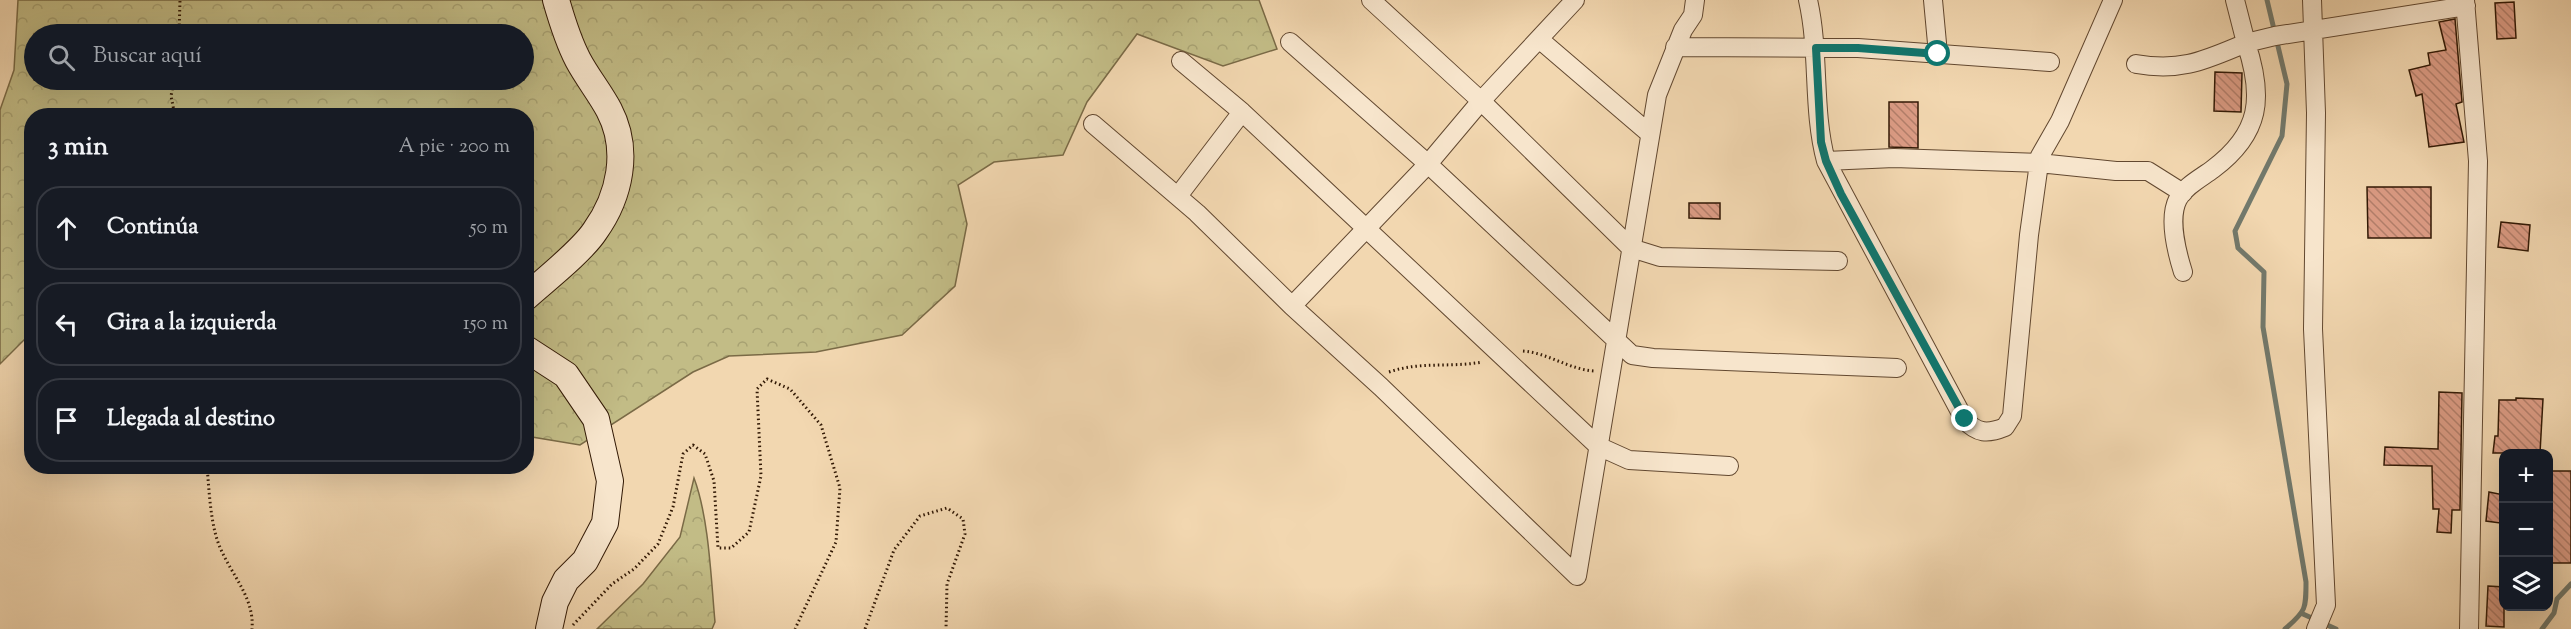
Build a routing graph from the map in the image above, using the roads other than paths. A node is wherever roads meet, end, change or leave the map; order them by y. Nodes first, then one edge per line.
1 (556, 0) edge
2 (1371, 0) edge
3 (1575, 0) edge
4 (1695, 0) edge
5 (1808, 0) edge
6 (1933, 0) edge
7 (2113, 0) edge
8 (2235, 0) edge
9 (2312, 0) edge
10 (2466, 3) edge
11 (2313, 30) junction
12 (1539, 39) junction
13 (1290, 42) dead end
14 (2246, 43) junction
15 (1676, 47) junction
16 (1816, 48) junction
17 (1938, 54) junction
18 (1181, 60) dead end
19 (2050, 62) dead end
20 (2136, 64) dead end
21 (1482, 100) junction
22 (1242, 112) junction
23 (1094, 124) dead end
24 (1650, 134) junction
25 (1826, 161) junction
26 (2039, 163) junction
27 (1428, 164) junction
28 (2183, 193) junction
29 (1178, 196) junction
30 (1368, 228) junction
31 (1631, 248) junction
32 (1838, 261) dead end
33 (2183, 272) dead end
34 (534, 289) edge
35 (1292, 306) junction
36 (1615, 342) junction
37 (534, 354) edge
38 (1897, 368) dead end
39 (1598, 446) junction
40 (1729, 466) dead end
41 (549, 629) edge
42 (2316, 629) edge
43 (2469, 629) edge

1 - 34 street
2 - 21 street
3 - 12 street
4 - 15 street
5 - 16 street
6 - 17 street
7 - 26 street
8 - 14 street
9 - 11 street
10 - 11 street
10 - 43 street
11 - 14 street
11 - 42 street
12 - 21 street
12 - 24 street
13 - 27 street
14 - 20 street
14 - 28 street
15 - 16 street
15 - 24 street
16 - 17 street
16 - 25 street
17 - 19 street
18 - 22 street
21 - 27 street
21 - 31 street
22 - 29 street
22 - 30 street
23 - 29 street
24 - 31 street
25 - 26 street
25 - 26 street
26 - 28 street
27 - 30 street
27 - 36 street
28 - 33 street
29 - 35 street
30 - 35 street
30 - 39 street
31 - 32 street
31 - 36 street
35 - 39 street
36 - 38 street
36 - 39 street
37 - 41 street
39 - 40 street

